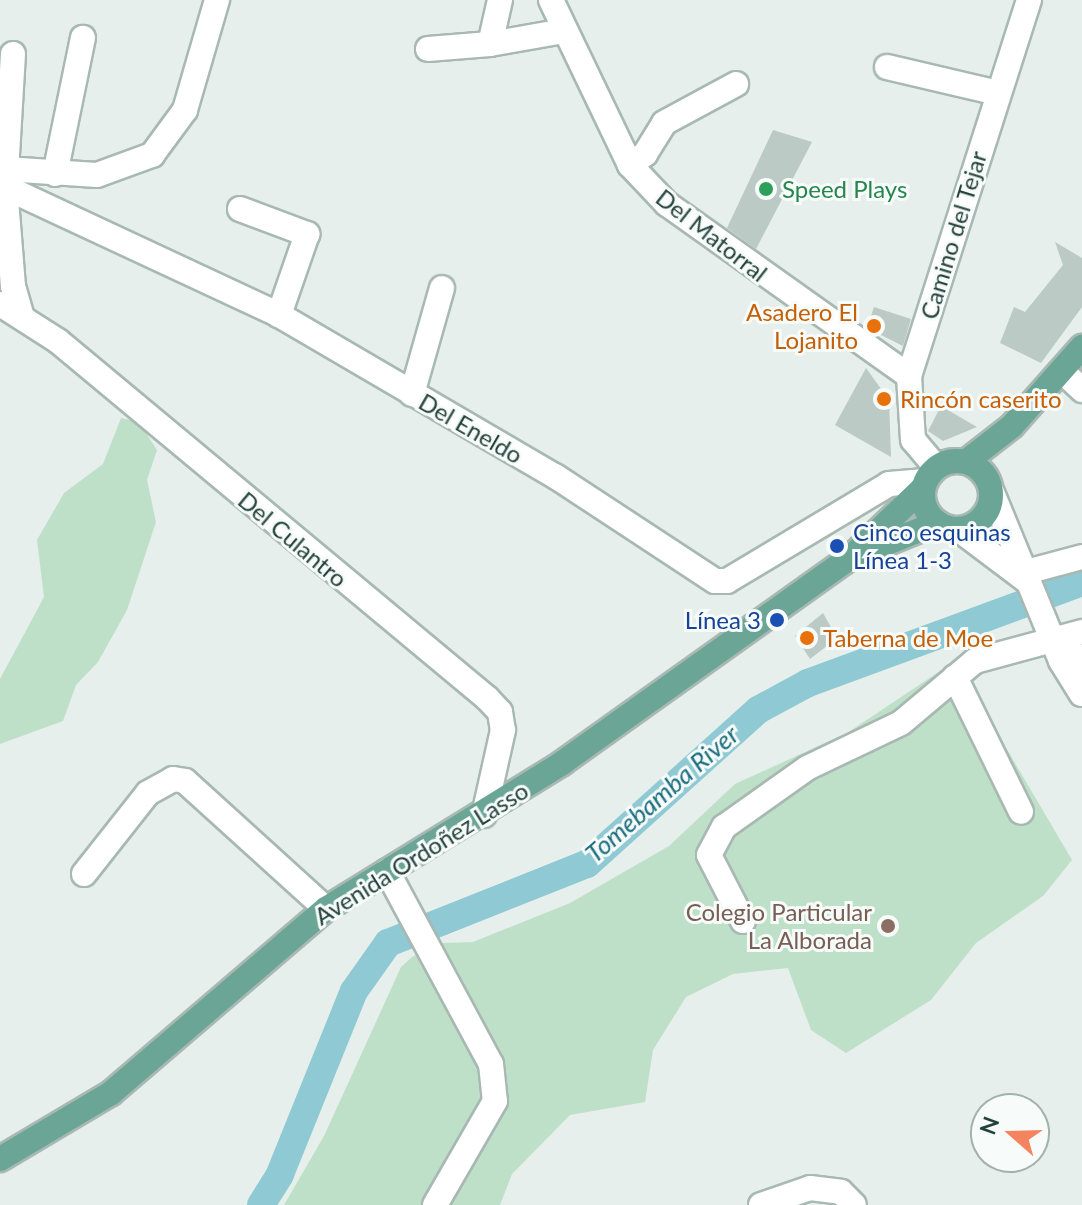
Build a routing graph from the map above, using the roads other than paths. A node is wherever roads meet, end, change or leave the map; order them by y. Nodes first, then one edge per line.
1 (217, 0) edge
2 (500, 0) edge
3 (551, 0) edge
4 (1029, 0) edge
5 (564, 31) junction
6 (83, 38) dead end
7 (490, 44) junction
8 (428, 49) dead end
9 (13, 54) dead end
10 (887, 67) dead end
11 (736, 84) dead end
12 (998, 93) junction
13 (630, 165) junction
14 (55, 174) junction
15 (5, 178) junction
16 (240, 209) dead end
17 (442, 288) dead end
18 (11, 309) edge
19 (279, 315) junction
20 (1082, 347) edge
21 (1064, 373) junction
22 (909, 376) junction
23 (1082, 390) edge
24 (412, 394) junction
25 (1012, 426) junction
26 (967, 461) junction
27 (928, 479) junction
28 (990, 486) junction
29 (948, 526) junction
30 (851, 557) junction
31 (1082, 557) edge
32 (1027, 579) junction
33 (1082, 632) edge
34 (1055, 637) junction
35 (1082, 661) edge
36 (955, 677) junction
37 (1082, 694) edge
38 (1021, 812) dead end
39 (484, 815) junction
40 (387, 871) junction
41 (84, 874) dead end
42 (326, 909) junction
43 (743, 921) dead end
44 (0, 1159) edge
45 (847, 1199) edge
46 (435, 1205) edge
47 (761, 1205) edge

1 - 14 street
2 - 7 street
3 - 5 street, Del Matorral
4 - 12 street, Camino del Tejar
5 - 7 street
5 - 13 street, Del Matorral
6 - 14 street
7 - 8 street
9 - 15 street
10 - 12 street
11 - 13 street
12 - 22 street, Camino del Tejar
13 - 22 street, Del Matorral
14 - 15 street
15 - 18 street
15 - 19 street, Del Eneldo
16 - 19 street
17 - 24 street
18 - 39 street, Del Culantro
19 - 24 street, Del Eneldo
20 - 21 main road
21 - 23 street
21 - 25 main road
22 - 27 street, Camino del Tejar
24 - 27 street, Del Eneldo
25 - 26 main road
25 - 28 main road
26 - 27 main road
26 - 28 main road
27 - 29 main road
27 - 30 main road, Avenida Ordoñez Lasso
28 - 29 main road
28 - 32 street
29 - 30 main road, Avenida Ordoñez Lasso
29 - 32 street
30 - 39 main road, Avenida Ordoñez Lasso
31 - 32 street
32 - 34 street
33 - 34 street
34 - 35 street
34 - 36 street
34 - 37 street
36 - 38 street
36 - 43 street
39 - 40 main road, Avenida Ordoñez Lasso
40 - 42 main road, Avenida Ordoñez Lasso
40 - 46 street
41 - 42 street
42 - 44 main road, Avenida Ordoñez Lasso
45 - 47 street

